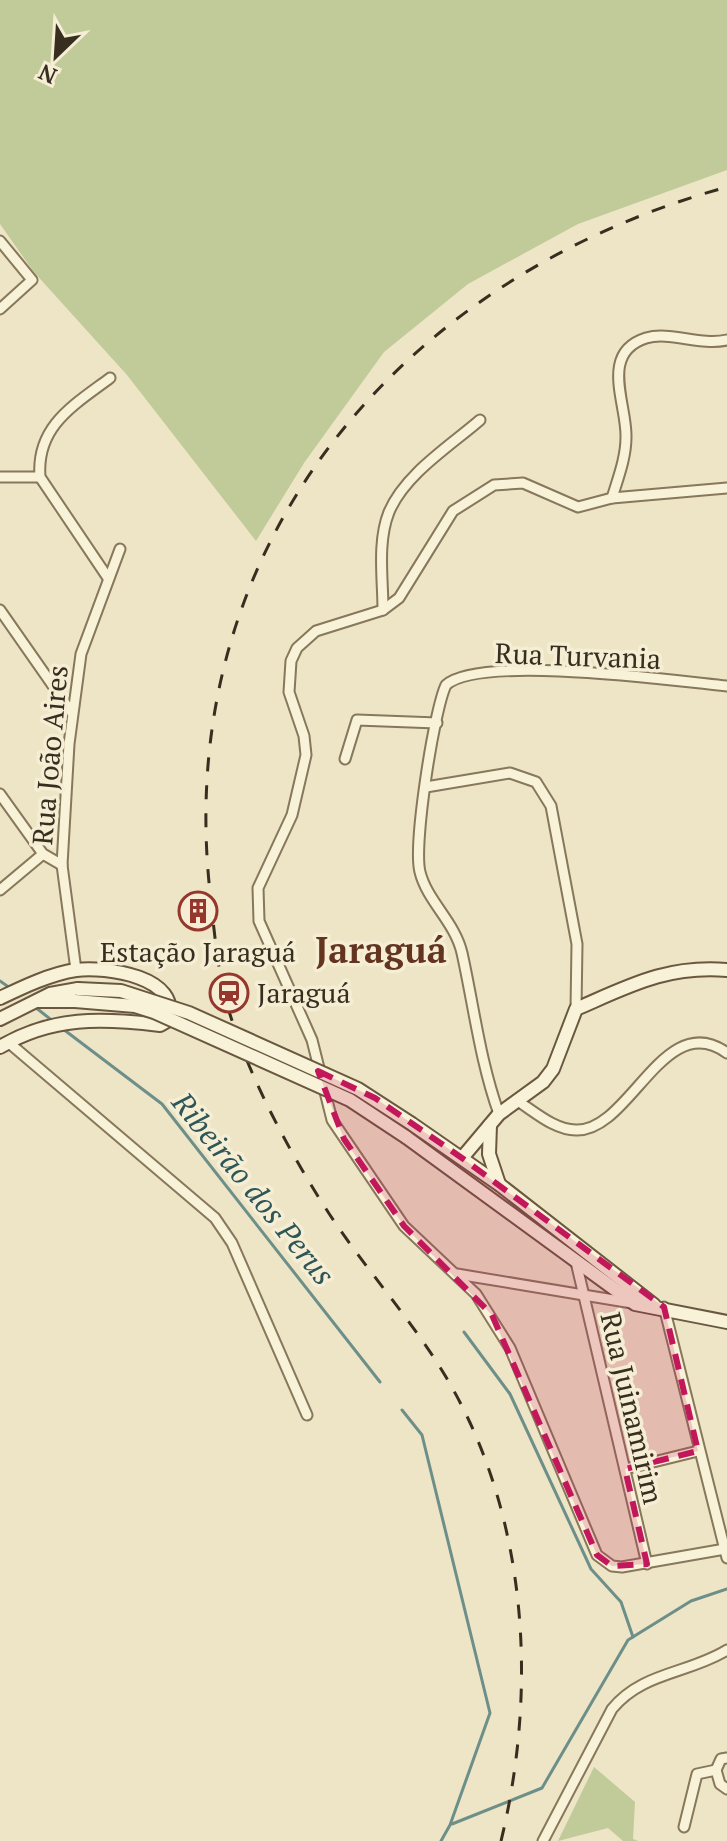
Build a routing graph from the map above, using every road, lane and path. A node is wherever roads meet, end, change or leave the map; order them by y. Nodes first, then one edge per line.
1 (0, 241) edge
2 (0, 309) edge
3 (727, 340) edge
4 (110, 378) dead end
5 (480, 420) dead end
6 (0, 477) edge
7 (40, 477) junction
8 (727, 488) edge
9 (612, 498) junction
10 (120, 549) dead end
11 (108, 578) junction
12 (0, 610) edge
13 (383, 610) junction
14 (727, 686) edge
15 (72, 713) junction
16 (437, 723) junction
17 (345, 759) dead end
18 (426, 787) junction
19 (0, 794) edge
20 (43, 854) junction
21 (62, 865) junction
22 (0, 890) edge
23 (76, 970) junction
24 (727, 970) edge
25 (0, 998) edge
26 (576, 1009) junction
27 (0, 1019) edge
28 (4, 1044) edge
29 (727, 1053) edge
30 (516, 1100) junction
31 (499, 1114) junction
32 (490, 1125) junction
33 (409, 1131) junction
34 (462, 1158) junction
35 (500, 1185) junction
36 (576, 1262) junction
37 (455, 1274) junction
38 (583, 1295) junction
39 (635, 1304) junction
40 (659, 1306) junction
41 (727, 1322) edge
42 (307, 1415) dead end
43 (698, 1451) junction
44 (625, 1469) junction
45 (726, 1554) edge
46 (647, 1564) junction
47 (727, 1650) edge
48 (727, 1758) edge
49 (716, 1770) junction
50 (727, 1789) edge
51 (684, 1827) dead end
52 (543, 1841) edge

1 - 2 street
3 - 9 street
4 - 7 street
5 - 13 street
6 - 7 street
7 - 11 street
8 - 9 street
9 - 13 street
10 - 11 street, Rua João Aires
11 - 15 street, Rua João Aires
12 - 15 street
13 - 37 street
14 - 16 street, Rua Turvania
15 - 21 street, Rua João Aires
16 - 17 street
16 - 18 street, Rua Turvania
18 - 26 street
18 - 31 street, Rua Turvania
19 - 20 street
20 - 21 street
20 - 22 street
21 - 23 street, Rua João Aires
23 - 25 main road
23 - 28 main road
24 - 26 main road
26 - 30 main road
27 - 33 main road, bridge
28 - 42 street
29 - 30 street
30 - 31 main road
31 - 32 main road
32 - 34 main road
32 - 35 main road
33 - 34 main road
33 - 36 main road
34 - 35 main road
35 - 40 main road
36 - 38 street, Rua Juinamirim
36 - 39 main road
37 - 38 street
37 - 46 street
38 - 39 street
38 - 44 street, Rua Juinamirim
39 - 40 main road
40 - 41 main road
40 - 43 street
43 - 44 street
43 - 45 street
44 - 46 street, Rua Juinamirim
45 - 46 street
47 - 52 street
48 - 49 street
49 - 50 street
49 - 51 street

